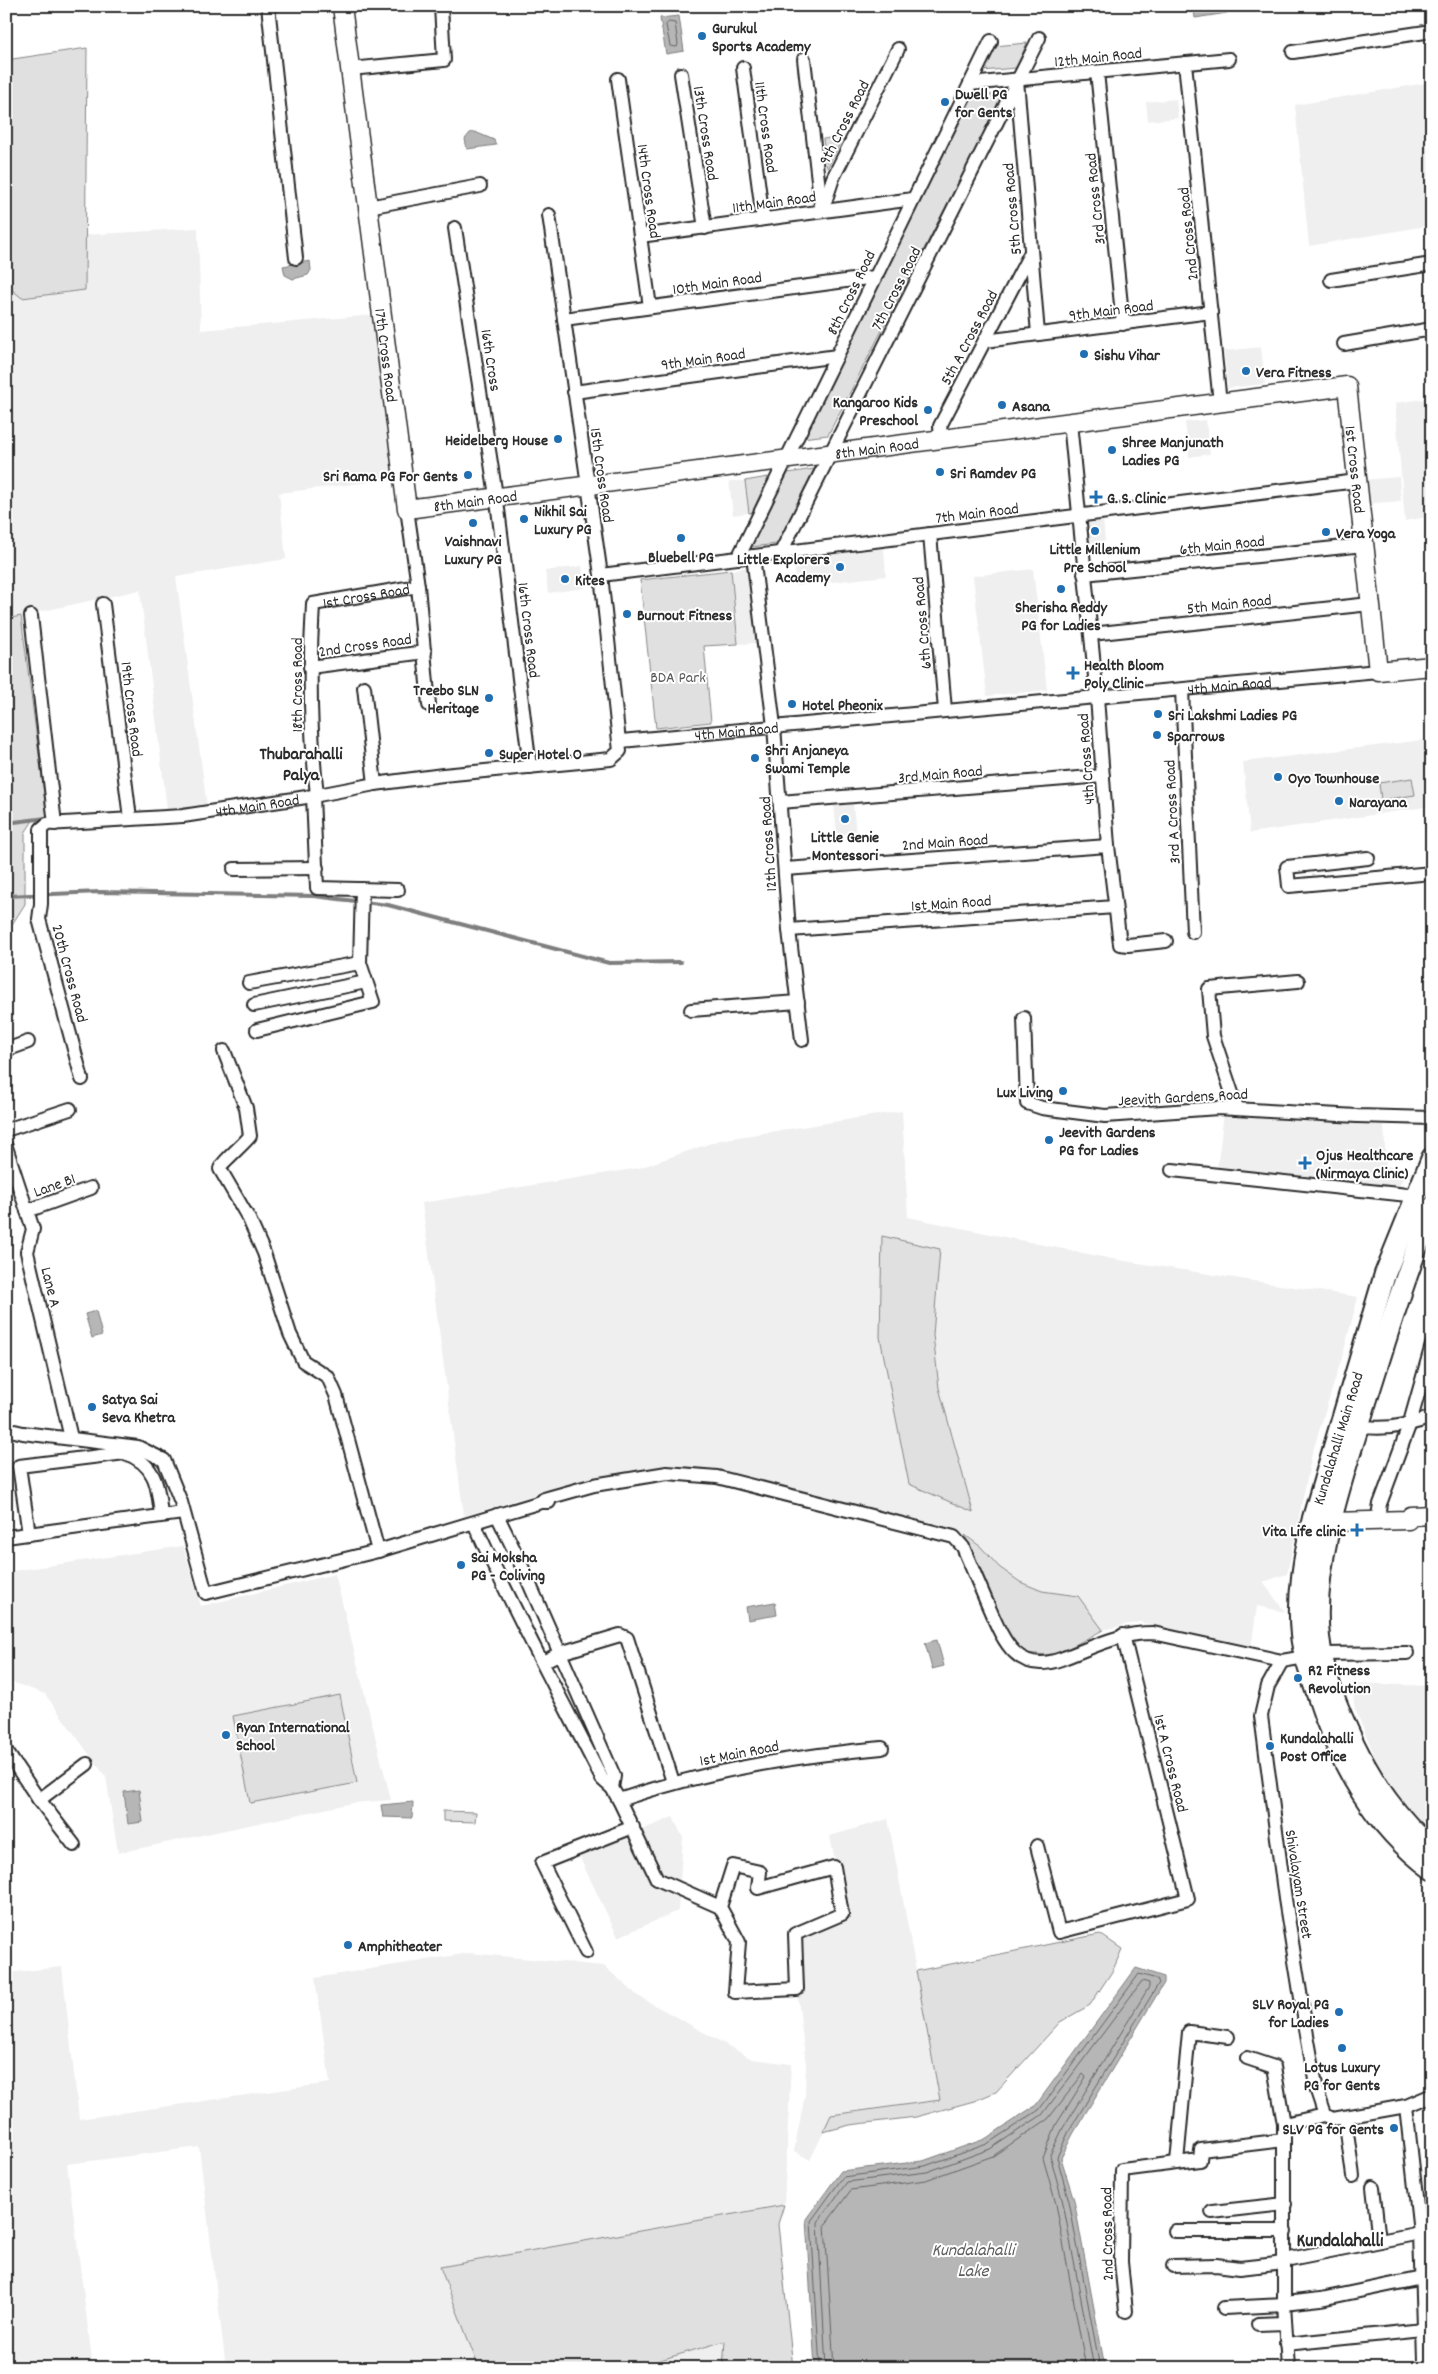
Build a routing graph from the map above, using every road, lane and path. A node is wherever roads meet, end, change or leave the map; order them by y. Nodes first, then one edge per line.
1 (268, 6) edge
2 (342, 6) edge
3 (440, 6) edge
4 (1432, 31) edge
5 (1038, 38) dead end
6 (991, 41) dead end
7 (898, 49) dead end
8 (1293, 52) dead end
9 (804, 59) dead end
10 (1229, 59) dead end
11 (1185, 63) junction
12 (743, 68) dead end
13 (350, 69) junction
14 (1098, 72) junction
15 (681, 74) dead end
16 (618, 79) dead end
17 (1017, 80) junction
18 (970, 84) junction
19 (480, 186) dead end
20 (913, 200) junction
21 (368, 207) junction
22 (822, 211) junction
23 (549, 215) dead end
24 (763, 219) junction
25 (455, 228) dead end
26 (705, 228) junction
27 (640, 236) junction
28 (1031, 252) junction
29 (296, 258) dead end
30 (1432, 264) edge
31 (875, 277) junction
32 (1331, 280) dead end
33 (650, 308) junction
34 (1211, 312) junction
35 (564, 319) junction
36 (1124, 324) junction
37 (1432, 329) edge
38 (1038, 334) junction
39 (985, 341) junction
40 (1344, 344) dead end
41 (837, 356) junction
42 (1347, 386) joint
43 (574, 392) junction
44 (1220, 402) junction
45 (1070, 422) junction
46 (941, 439) junction
47 (830, 454) junction
48 (786, 459) junction
49 (1357, 481) junction
50 (588, 485) junction
51 (496, 497) junction
52 (408, 509) junction
53 (1079, 516) junction
54 (930, 534) junction
55 (1364, 546) junction
56 (781, 552) junction
57 (753, 556) junction
58 (738, 558) junction
59 (1084, 574) junction
60 (601, 575) junction
61 (418, 586) junction
62 (103, 604) dead end
63 (314, 604) joint
64 (1370, 604) junction
65 (31, 616) dead end
66 (1091, 634) junction
67 (425, 652) junction
68 (1432, 666) edge
69 (310, 667) junction
70 (1378, 671) junction
71 (364, 687) dead end
72 (1182, 690) junction
73 (1097, 696) junction
74 (429, 705) dead end
75 (945, 710) junction
76 (774, 726) junction
77 (621, 741) junction
78 (530, 767) junction
79 (1103, 776) junction
80 (375, 784) junction
81 (315, 796) junction
82 (780, 802) junction
83 (130, 818) junction
84 (55, 824) junction
85 (1108, 846) junction
86 (1368, 858) dead end
87 (234, 868) dead end
88 (317, 868) junction
89 (785, 869) junction
90 (1432, 874) edge
91 (398, 890) dead end
92 (361, 898) junction
93 (1115, 907) junction
94 (789, 930) junction
95 (1193, 932) dead end
96 (1166, 940) dead end
97 (360, 963) junction
98 (1298, 981) dead end
99 (366, 982) junction
100 (249, 983) dead end
101 (794, 1003) junction
102 (254, 1005) dead end
103 (691, 1010) dead end
104 (1024, 1018) dead end
105 (257, 1030) dead end
106 (802, 1040) dead end
107 (28, 1042) dead end
108 (6, 1050) edge
109 (224, 1051) dead end
110 (82, 1078) dead end
111 (1237, 1108) junction
112 (70, 1110) dead end
113 (1432, 1118) edge
114 (6, 1130) edge
115 (6, 1146) edge
116 (1432, 1158) edge
117 (1172, 1170) dead end
118 (91, 1188) dead end
119 (1416, 1196) junction
120 (1432, 1208) edge
121 (27, 1211) junction
122 (1432, 1345) edge
123 (1432, 1417) edge
124 (1358, 1426) junction
125 (1409, 1426) junction
126 (6, 1429) edge
127 (71, 1438) junction
128 (183, 1513) junction
129 (161, 1515) junction
130 (497, 1515) junction
131 (1432, 1515) edge
132 (1377, 1517) junction
133 (1332, 1518) junction
134 (474, 1523) junction
135 (29, 1534) junction
136 (6, 1537) edge
137 (378, 1551) junction
138 (1124, 1635) junction
139 (560, 1653) junction
140 (1407, 1653) dead end
141 (1314, 1656) junction
142 (1282, 1661) junction
143 (543, 1662) junction
144 (882, 1748) dead end
145 (6, 1751) edge
146 (87, 1764) dead end
147 (673, 1782) junction
148 (612, 1788) junction
149 (40, 1800) junction
150 (619, 1800) junction
151 (633, 1827) junction
152 (74, 1845) dead end
153 (1037, 1846) dead end
154 (1432, 1849) edge
155 (1432, 1869) edge
156 (720, 1907) junction
157 (586, 1952) dead end
158 (1228, 2036) dead end
159 (1247, 2058) dead end
160 (1432, 2095) edge
161 (1406, 2106) junction
162 (1325, 2115) junction
163 (1344, 2117) junction
164 (1284, 2124) junction
165 (1284, 2140) junction
166 (1177, 2162) junction
167 (1353, 2176) dead end
168 (1373, 2187) dead end
169 (1285, 2204) junction
170 (1212, 2212) dead end
171 (1175, 2231) dead end
172 (1285, 2231) junction
173 (1420, 2233) junction
174 (1378, 2242) junction
175 (1426, 2250) edge
176 (1285, 2262) junction
177 (1173, 2266) dead end
178 (1422, 2278) junction
179 (1284, 2304) junction
180 (1224, 2308) dead end
181 (1126, 2311) dead end
182 (1285, 2323) junction
183 (1258, 2324) dead end
184 (1423, 2330) junction
185 (1286, 2344) junction
186 (1424, 2359) dead end
187 (1288, 2368) edge

1 - 29 street
2 - 13 street, 17th Cross Road
3 - 13 street
4 - 8 street
5 - 17 street, 7th Cross Road
6 - 18 street, 8th Cross Road
7 - 22 street, 9th Cross Road
9 - 22 street
10 - 11 street, 12th Main Road
11 - 14 street, 12th Main Road
11 - 34 street, 2nd Cross Road
12 - 24 street, 11th Cross Road
13 - 21 street, 17th Cross Road
14 - 17 street, 12th Main Road
14 - 36 street, 3rd Cross Road
15 - 26 street, 13th Cross Road
16 - 27 street, 14th Cross Road
17 - 18 street, 12th Main Road
17 - 28 street, 5th Cross Road
17 - 47 street, 7th Cross Road
18 - 20 street, 8th Cross Road
19 - 21 street
20 - 22 street, 11th Main Road
20 - 31 street, 8th Cross Road
21 - 52 street, 17th Cross Road
22 - 24 street, 11th Main Road
23 - 35 street, 15th Cross Road
24 - 26 street, 11th Main Road
25 - 51 street, 16th Cross
26 - 27 street, 11th Main Road
27 - 33 street, 14th Cross Road
28 - 38 street, 5th Cross Road
28 - 39 street, 5th A Cross Road
30 - 32 street
31 - 33 street, 10th Main Road
31 - 41 street, 8th Cross Road
33 - 35 street, 10th Main Road
34 - 36 street, 9th Main Road
34 - 44 street, 2nd Cross Road
35 - 43 street, 15th Cross Road
36 - 38 street, 9th Main Road
37 - 40 street
38 - 39 street, 9th Main Road
39 - 46 street, 5th A Cross Road
41 - 43 street, 9th Main Road
41 - 48 street, 8th Cross Road
42 - 44 street, 8th Main Road
42 - 49 street, 1st Cross Road
43 - 50 street, 15th Cross Road
44 - 45 street, 8th Main Road
45 - 46 street, 8th Main Road
45 - 53 street, 4th Cross Road
46 - 47 street, 8th Main Road
47 - 48 street, 8th Main Road
47 - 56 street, 7th Cross Road
48 - 50 street, 8th Main Road
48 - 58 street, 8th Cross Road
49 - 53 street, 7th Main Road
49 - 55 street, 1st Cross Road
50 - 51 street, 8th Main Road
50 - 60 street, 15th Cross Road
51 - 52 street, 8th Main Road
51 - 78 street, 16th Cross Road
52 - 61 street, 17th Cross Road
53 - 54 street, 7th Main Road
53 - 59 street, 4th Cross Road
54 - 56 street, 7th Main Road
54 - 75 street, 6th Cross Road
55 - 59 street, 6th Main Road
55 - 64 street, 1st Cross Road
56 - 57 street, 7th Main Road
57 - 58 street, 7th Main Road
57 - 76 street, 12th Cross Road
58 - 60 street, 7th Main Road
59 - 66 street, 4th Cross Road
60 - 77 street, 15th Cross Road
61 - 63 street, 1st Cross Road
61 - 67 street, 17th Cross Road
62 - 83 street, 19th Cross Road
63 - 69 street, 18th Cross Road
64 - 66 street, 5th Main Road
64 - 70 street, 1st Cross Road
65 - 84 street
66 - 73 street, 4th Cross Road
67 - 69 street, 2nd Cross Road
67 - 74 street, 17th Cross Road
68 - 70 street, 4th Main Road
69 - 81 street, 18th Cross Road
70 - 72 street, 4th Main Road
71 - 80 street
72 - 73 street, 4th Main Road
72 - 95 street, 3rd A Cross Road
73 - 75 street, 4th Main Road
73 - 79 street, 4th Cross Road
75 - 76 street, 4th Main Road
76 - 77 street, 4th Main Road
76 - 82 street, 12th Cross Road
77 - 78 street, 4th Main Road
78 - 80 street, 4th Main Road
79 - 82 street, 3rd Main Road
79 - 85 street, 4th Cross Road
80 - 81 street, 4th Main Road
81 - 83 street, 4th Main Road
81 - 88 street, 18th Cross Road
82 - 89 street, 12th Cross Road
83 - 84 street, 4th Main Road
84 - 110 street, 20th Cross Road
85 - 89 street, 2nd Main Road
85 - 93 street, 4th Cross Road
86 - 90 street
87 - 88 street
88 - 92 street, 18th Cross Road
89 - 94 street, 12th Cross Road
91 - 92 street
92 - 97 street
93 - 94 street, 1st Main Road
93 - 96 street, 4th Cross Road
94 - 101 street, 12th Cross Road
97 - 99 street
97 - 100 street
98 - 111 street
99 - 102 street
99 - 105 street
101 - 103 street
101 - 106 street, 12th Cross Road
104 - 111 street, Jeevith Gardens Road
107 - 108 street
109 - 137 street
111 - 113 street, Jeevith Gardens Road
112 - 114 street
115 - 121 street, Lane A
116 - 119 main road, Kundalahalli Main Road
117 - 119 street
118 - 121 street, Lane B1
119 - 141 main road, Kundalahalli Main Road
120 - 124 main road, Kundalahalli Main Road
121 - 127 street, Lane A
122 - 125 street
123 - 125 street
124 - 125 street
124 - 133 main road, Kundalahalli Main Road
125 - 132 street
126 - 127 street
127 - 128 street
128 - 129 street
128 - 137 street
129 - 135 street
129 - 135 street
130 - 134 street
130 - 138 street
130 - 139 street
131 - 132 street
132 - 133 street
133 - 141 main road, Kundalahalli Main Road
134 - 137 street
134 - 143 street
135 - 136 street
138 - 142 street
138 - 153 street, 1st A Cross Road
139 - 143 street
139 - 147 street
139 - 148 street
140 - 141 street
141 - 142 street
141 - 154 main road, Kundalahalli Main Road
141 - 155 main road, Kundalahalli Main Road
142 - 162 street, Shivalayam Street
143 - 148 street
144 - 147 street, 1st Main Road
145 - 149 street
146 - 149 street
147 - 150 street, 1st Main Road
148 - 150 street
149 - 152 street
150 - 151 street
151 - 156 street
151 - 157 street
156 - 156 street
158 - 166 street
159 - 164 street
160 - 161 street
161 - 163 street
161 - 173 street
162 - 163 street
162 - 164 street
163 - 167 street
164 - 165 street
165 - 166 street, 2nd Cross Road
165 - 169 street
166 - 181 street, 2nd Cross Road
168 - 174 street
169 - 170 street
169 - 172 street
171 - 172 street
172 - 176 street
173 - 174 street
173 - 175 street
174 - 176 street
175 - 178 street
176 - 177 street
176 - 179 street
178 - 179 street
178 - 184 street
179 - 180 street
179 - 182 street
182 - 183 street
182 - 185 street
184 - 185 street
184 - 186 street
185 - 187 street

